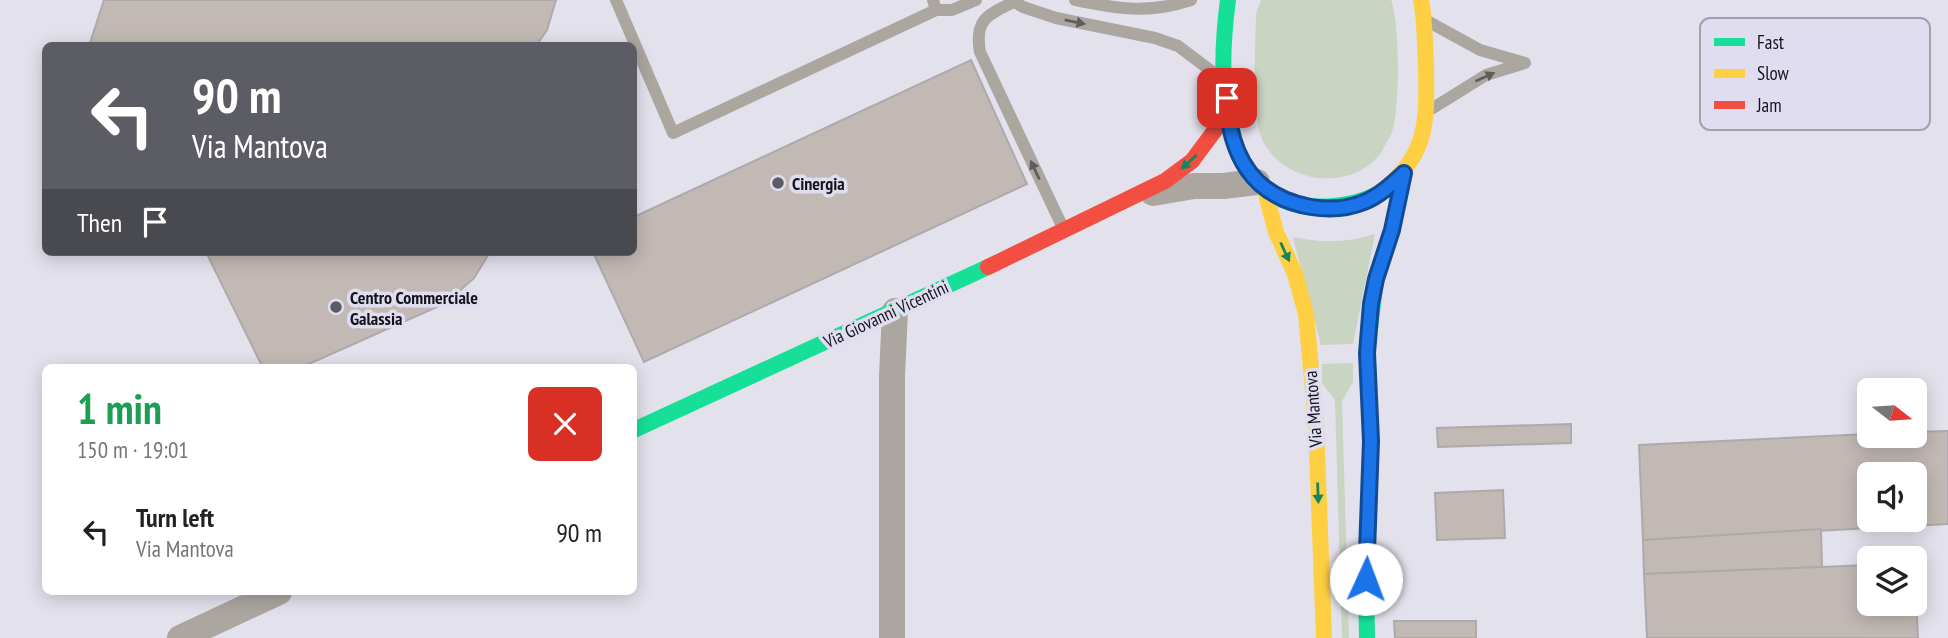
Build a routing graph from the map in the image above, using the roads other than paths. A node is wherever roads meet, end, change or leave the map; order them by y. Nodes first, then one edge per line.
1 (616, 0) edge
2 (976, 0) edge
3 (1075, 0) edge
4 (1191, 0) edge
5 (1228, 0) edge
6 (1422, 0) edge
7 (1013, 1) edge
8 (935, 5) edge
9 (1425, 20) junction
10 (634, 42) edge
11 (637, 49) edge
12 (1226, 82) junction
13 (1426, 111) junction
14 (1227, 114) junction
15 (1404, 173) junction
16 (1261, 185) junction
17 (1138, 197) junction
18 (1065, 231) junction
19 (895, 311) junction
20 (637, 429) edge
21 (273, 595) edge
22 (180, 638) edge
23 (892, 638) edge
24 (1324, 638) edge
25 (1367, 638) edge

1 - 10 lane
2 - 8 lane
3 - 4 lane
5 - 12 main road, Via Mantova
6 - 9 main road, Via Mantova
7 -> 12 lane
18 -> 7 lane
8 - 11 lane
9 - 13 main road, Via Mantova
13 -> 9 lane
12 - 14 main road, Via Mantova
13 - 15 main road, Via Mantova
14 - 16 main road, Via Mantova
14 -> 17 main road, Via Giovanni Vicentini
15 - 16 main road, Via Mantova
15 - 25 main road, Via Mantova
16 - 17 street, Via Giovanni Vicentini
16 -> 24 main road, Via Mantova
17 - 18 main road, Via Giovanni Vicentini
18 - 19 main road, Via Giovanni Vicentini
19 - 20 main road, Via Giovanni Vicentini
19 - 23 street
21 - 22 street

